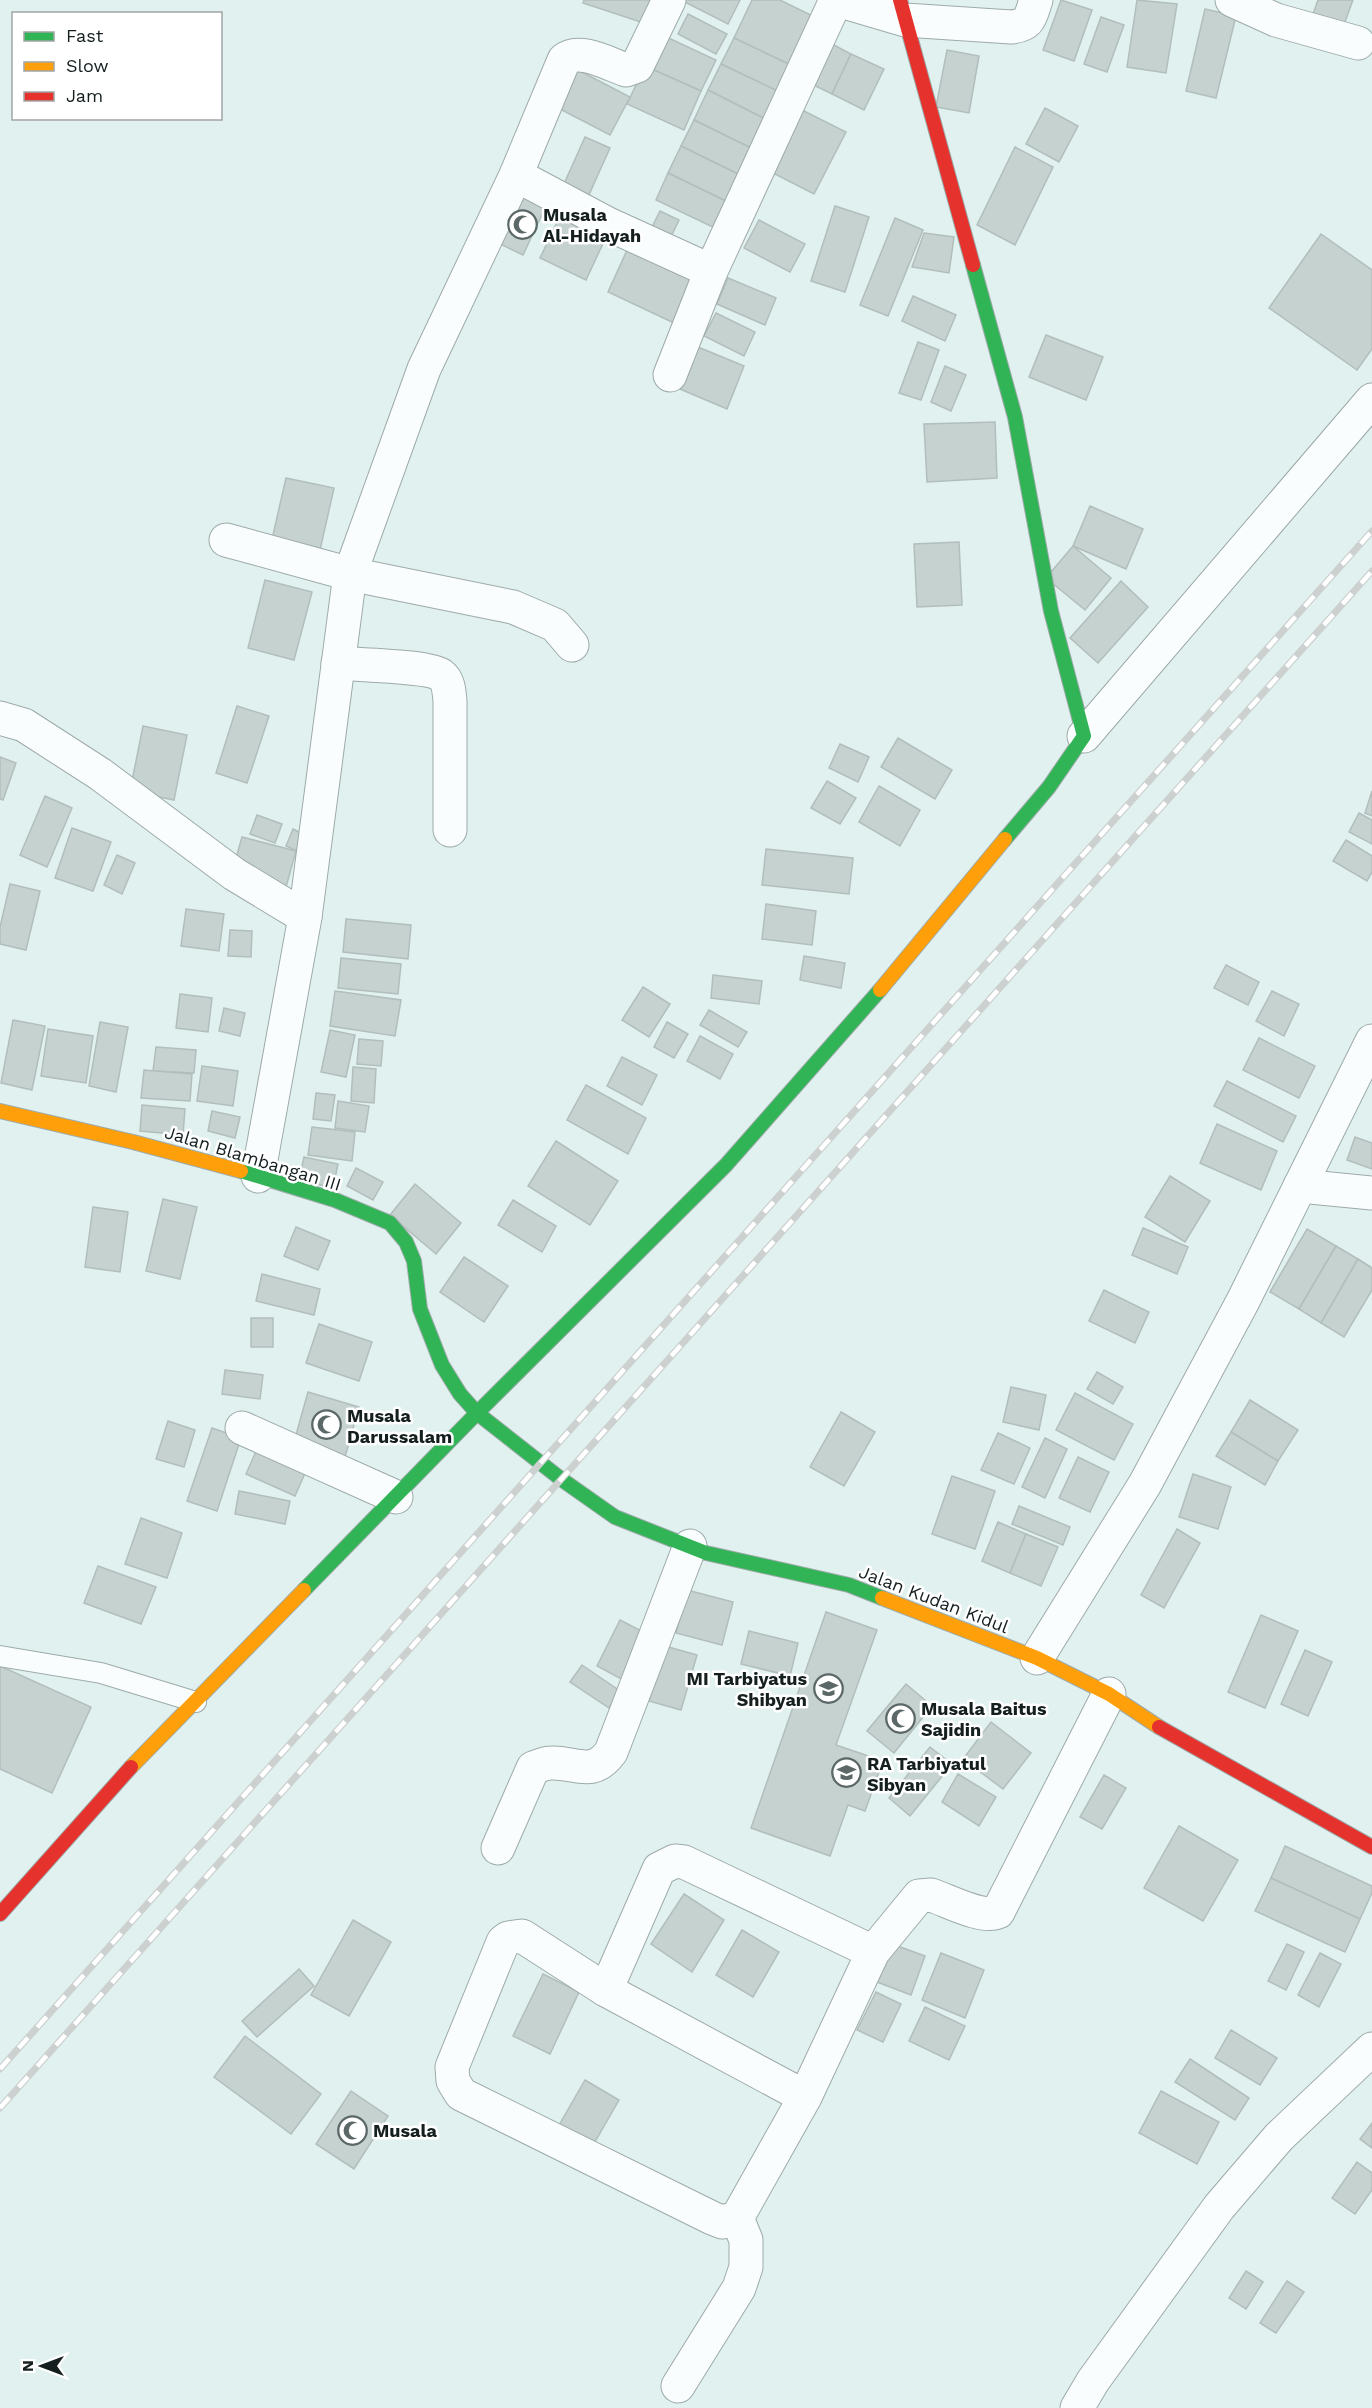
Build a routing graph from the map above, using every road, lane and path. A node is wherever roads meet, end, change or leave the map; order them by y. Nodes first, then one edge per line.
1 (669, 0) edge
2 (837, 0) edge
3 (1036, 0) edge
4 (1232, 0) edge
5 (902, 10) edge
6 (1358, 43) dead end
7 (516, 175) junction
8 (711, 271) junction
9 (670, 375) dead end
10 (1372, 399) edge
11 (226, 540) dead end
12 (350, 574) junction
13 (572, 645) dead end
14 (338, 663) junction
15 (0, 718) edge
16 (1084, 736) junction
17 (450, 830) dead end
18 (305, 916) junction
19 (1372, 1041) edge
20 (0, 1111) edge
21 (258, 1176) junction
22 (1300, 1186) junction
23 (1372, 1193) edge
24 (477, 1413) junction
25 (242, 1428) dead end
26 (396, 1497) junction
27 (690, 1546) junction
28 (0, 1656) edge
29 (1037, 1658) junction
30 (1109, 1694) junction
31 (196, 1702) junction
32 (1372, 1847) edge
33 (498, 1848) dead end
34 (0, 1914) edge
35 (873, 1952) junction
36 (606, 1990) junction
37 (1372, 2049) edge
38 (805, 2097) junction
39 (737, 2218) junction
40 (678, 2386) dead end
41 (1077, 2408) edge

1 - 7 street
2 - 5 street
2 - 8 street
3 - 5 street
4 - 6 street
5 - 16 street
7 - 8 street
7 - 12 street
8 - 9 street
10 - 16 street
11 - 12 street
12 - 13 street
12 - 14 street
14 - 17 street
14 - 18 street
15 - 18 street
16 - 24 street
18 - 21 street
19 - 22 street
20 - 21 street, Jalan Blambangan III
21 - 24 street, Jalan Blambangan III
22 - 23 street
22 - 29 street
24 - 26 street
24 - 27 street, Jalan Kudan Kidul
25 - 26 street
26 - 31 street
27 - 29 street, Jalan Kudan Kidul
27 - 33 street
28 - 31 lane
29 - 30 street, Jalan Kudan Kidul
30 - 32 street, Jalan Kudan Kidul
30 - 35 street
31 - 34 street
35 - 36 street
35 - 38 street
36 - 38 street
36 - 39 street
37 - 41 street
38 - 39 street
39 - 40 street

